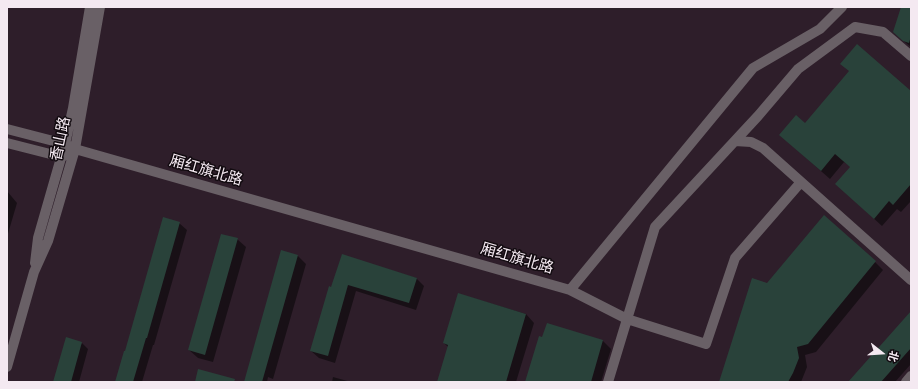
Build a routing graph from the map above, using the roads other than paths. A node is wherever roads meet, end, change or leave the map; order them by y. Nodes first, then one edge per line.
1 (90, 7) edge
2 (100, 7) edge
3 (842, 7) edge
4 (911, 56) edge
5 (7, 129) edge
6 (735, 141) junction
7 (7, 143) edge
8 (65, 144) junction
9 (75, 149) junction
10 (62, 156) junction
11 (801, 182) junction
12 (34, 272) junction
13 (911, 280) edge
14 (570, 290) junction
15 (627, 319) junction
16 (9, 350) edge
17 (7, 367) edge
18 (911, 376) edge
19 (608, 382) edge
20 (906, 382) edge

1 - 8 street, 香山路
2 - 9 street, 香山路
3 - 14 street, 厢红旗北路
4 - 6 street
5 - 8 street, 厢红旗北路
6 - 11 street
6 - 15 street
7 - 10 street
8 - 9 street, 厢红旗北路
8 - 10 street, 香山路
9 - 10 street
9 - 12 street, 香山路
9 - 14 street, 厢红旗北路
10 - 12 street, 香山路
11 - 13 street
11 - 15 street
12 - 16 street, 香山路
14 - 15 street
15 - 19 street
16 - 17 street, 香山路
18 - 20 street

